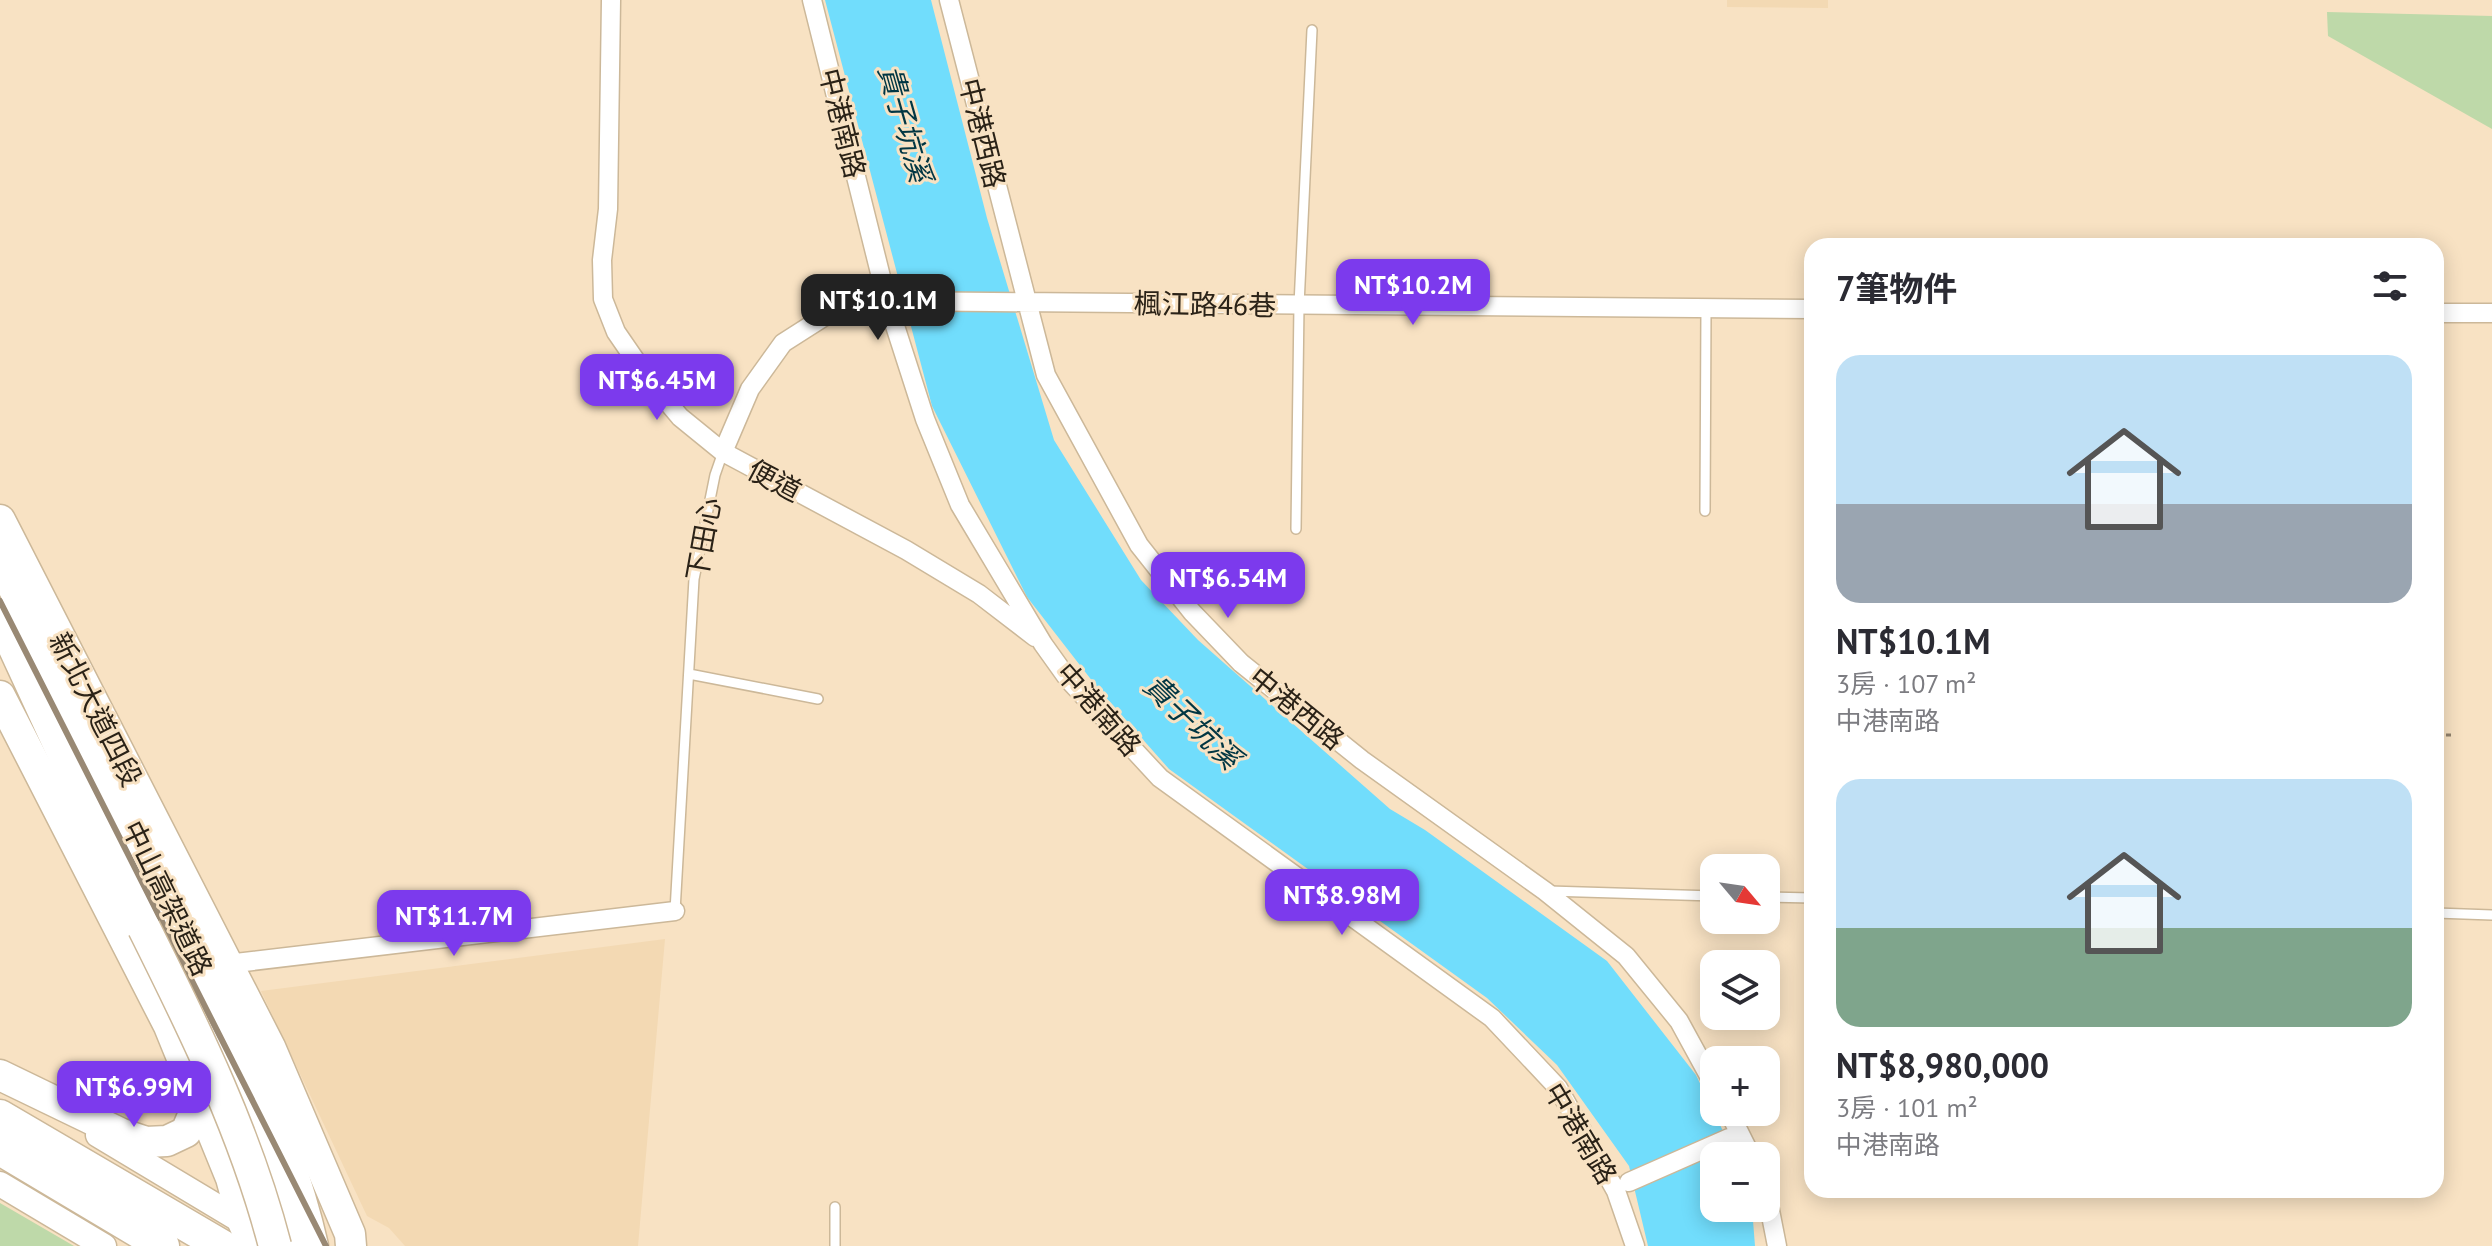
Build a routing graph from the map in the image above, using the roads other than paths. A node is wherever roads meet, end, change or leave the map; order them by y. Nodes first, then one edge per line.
1 (611, 0) edge
2 (812, 0) edge
3 (949, 0) edge
4 (1312, 30) dead end
5 (893, 301) junction
6 (1022, 302) junction
7 (1299, 305) junction
8 (1706, 308) junction
9 (1804, 309) edge
10 (2444, 313) edge
11 (2492, 313) edge
12 (723, 452) junction
13 (1705, 511) dead end
14 (0, 520) edge
15 (1296, 529) dead end
16 (0, 559) edge
17 (0, 600) edge
18 (0, 614) edge
19 (1043, 644) junction
20 (0, 666) edge
21 (689, 674) junction
22 (0, 696) edge
23 (818, 699) dead end
24 (1545, 891) junction
25 (1700, 896) edge
26 (1780, 897) edge
27 (1804, 898) edge
28 (171, 906) junction
29 (675, 911) joint
30 (2444, 913) edge
31 (2492, 915) edge
32 (144, 928) junction
33 (227, 964) junction
34 (1700, 1059) edge
35 (0, 1076) edge
36 (196, 1092) junction
37 (0, 1116) edge
38 (1732, 1126) edge
39 (1735, 1136) junction
40 (1740, 1142) edge
41 (0, 1149) edge
42 (0, 1184) edge
43 (1623, 1186) junction
44 (835, 1207) dead end
45 (1772, 1222) edge
46 (240, 1238) edge
47 (292, 1245) edge
48 (104, 1246) edge
49 (163, 1246) edge
50 (351, 1246) edge
51 (835, 1246) edge
52 (1635, 1246) edge
53 (1777, 1246) edge

1 - 12 street, 便道
2 - 5 street, 中港南路
3 - 6 street, 中港西路
4 - 7 lane
5 - 6 street, 楓江路46巷
5 - 12 street, 下田心
5 - 19 street, 中港南路
6 - 7 street, 楓江路46巷
6 - 24 street, 中港西路
7 - 8 street, 楓江路46巷
7 - 15 lane
8 - 9 street, 楓江路46巷
8 - 13 lane
10 - 11 street
12 - 19 street, 便道
12 - 21 lane, 下田心
14 - 33 main road, 新北大道四段
16 - 28 highway, 中山高架道路
17 - 28 highway
18 - 32 highway
18 - 47 main road, 新北大道四段
19 - 43 street, 中港南路
20 - 32 highway, 中山高架道路
21 - 23 lane
21 - 29 lane, 下田心
22 - 36 main road
24 - 25 lane
24 - 34 street, 中港西路
26 - 27 lane
28 - 47 highway, 中山高架道路
29 - 33 street
30 - 31 lane
32 - 47 highway, 中山高架道路, bridge
33 - 50 main road, 新北大道四段
35 - 36 main road
35 - 46 street
36 - 46 main road
37 - 46 highway
38 - 39 street
39 - 40 street
39 - 43 street
41 - 49 highway
42 - 48 street
43 - 52 street, 中港南路
44 - 51 lane
45 - 53 street

